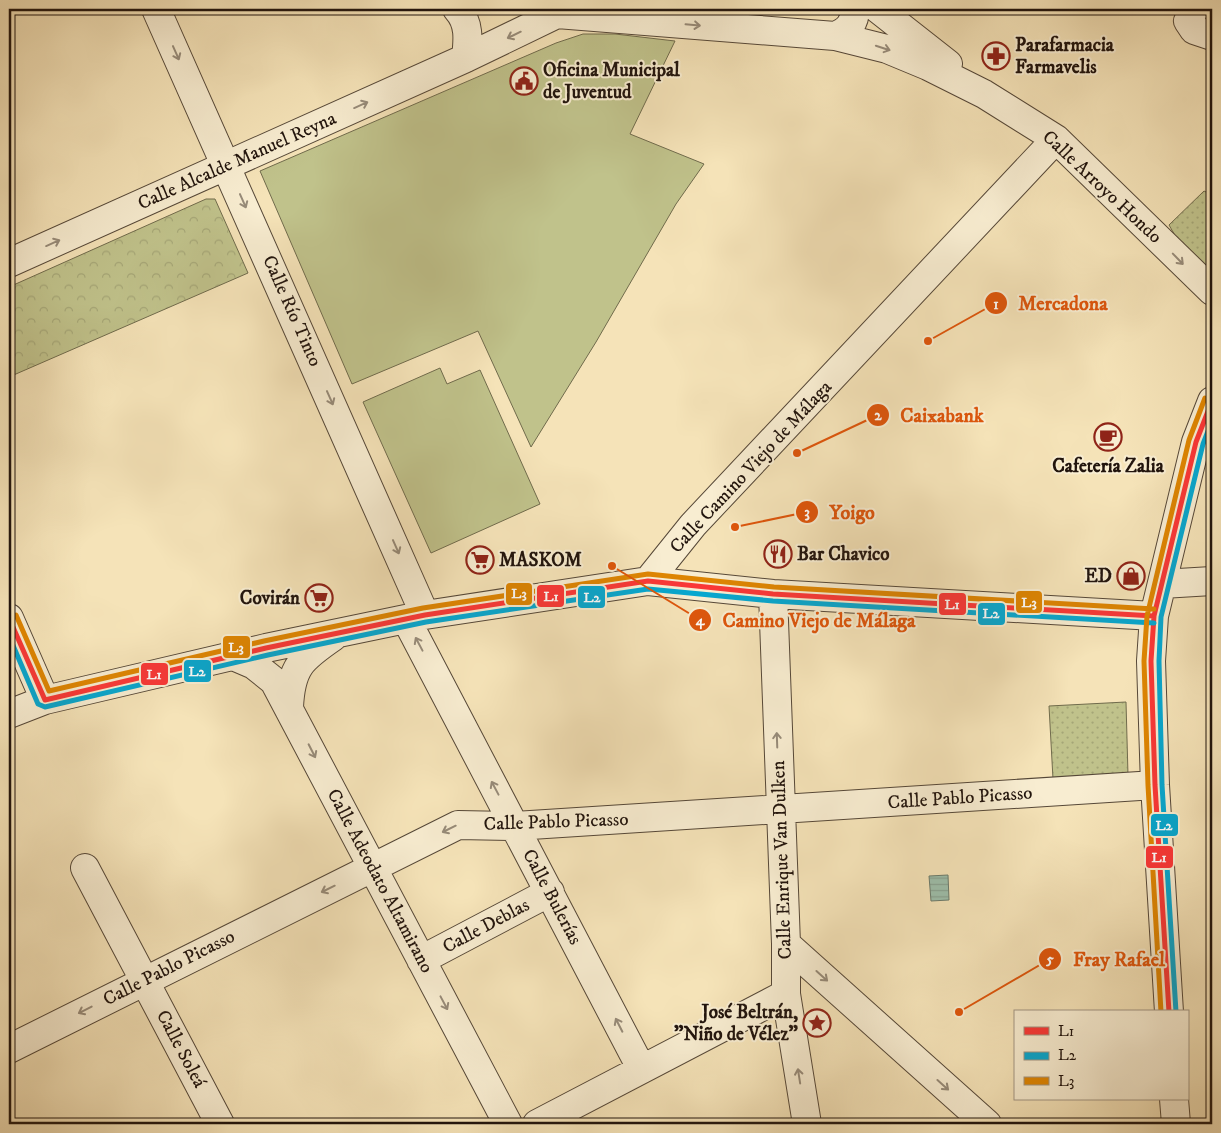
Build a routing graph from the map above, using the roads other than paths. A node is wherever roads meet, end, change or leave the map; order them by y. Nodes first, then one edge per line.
1 (156, 9) edge
2 (457, 9) edge
3 (555, 11) edge
4 (885, 11) edge
5 (1191, 14) edge
6 (845, 26) edge
7 (1212, 36) edge
8 (466, 58) junction
9 (984, 94) junction
10 (1056, 139) junction
11 (227, 165) junction
12 (9, 263) edge
13 (1212, 291) edge
14 (1212, 401) edge
15 (648, 581) junction
16 (1212, 581) edge
17 (1162, 584) junction
18 (773, 594) junction
19 (1154, 616) junction
20 (416, 617) junction
21 (9, 618) edge
22 (341, 632) junction
23 (233, 656) junction
24 (45, 700) junction
25 (289, 707) junction
26 (9, 714) edge
27 (1155, 785) junction
28 (780, 810) junction
29 (515, 826) junction
30 (372, 867) junction
31 (85, 868) dead end
32 (550, 892) junction
33 (786, 944) junction
34 (421, 960) junction
35 (144, 980) junction
36 (786, 994) junction
37 (1169, 1010) edge
38 (9, 1049) edge
39 (641, 1068) junction
40 (1174, 1100) edge
41 (220, 1124) edge
42 (508, 1124) edge
43 (536, 1124) edge
44 (807, 1124) edge
45 (987, 1124) edge
46 (1176, 1124) edge

1 -> 11 street, Calle Río Tinto
2 - 8 street
3 -> 6 street, Calle Arroyo Hondo
3 -> 8 street, Calle Arroyo Hondo
4 - 6 street
4 - 9 street, Calle Arroyo Hondo
5 - 7 street
6 -> 9 street, Calle Arroyo Hondo
11 -> 8 street, Calle Alcalde Manuel Reyna
9 - 10 street, Calle Arroyo Hondo
10 -> 13 street, Calle Arroyo Hondo
10 - 15 street, Calle Camino Viejo de Málaga
12 -> 11 street, Calle Alcalde Manuel Reyna
11 -> 20 street, Calle Río Tinto
14 - 17 street
15 - 18 street
15 - 20 street
16 - 17 street
17 - 19 street
18 - 19 street
28 -> 18 street, Calle Enrique Van Dulken
19 - 27 street
20 - 22 street
29 -> 20 street, Calle Bulerías
21 - 24 street
22 - 23 street
22 - 25 street
23 - 24 street
23 - 25 street, Calle Adeodato Altamirano
24 - 26 street
25 -> 30 street, Calle Adeodato Altamirano
27 - 28 street, Calle Pablo Picasso
27 - 37 street
28 - 29 street, Calle Pablo Picasso
28 - 33 street, Calle Enrique Van Dulken
29 -> 30 street, Calle Pablo Picasso
29 - 32 street, Calle Bulerías
30 - 34 street, Calle Adeodato Altamirano
30 -> 35 street, Calle Pablo Picasso
31 - 35 street, Calle Soleá
32 - 34 street, Calle Deblas
39 -> 32 street, Calle Bulerías
33 - 36 street, Calle Enrique Van Dulken
33 -> 45 street
34 -> 42 street, Calle Adeodato Altamirano
35 -> 38 street, Calle Pablo Picasso
35 - 41 street, Calle Soleá
36 - 39 street
44 -> 36 street, Calle Enrique Van Dulken
39 - 43 street
40 - 46 street

